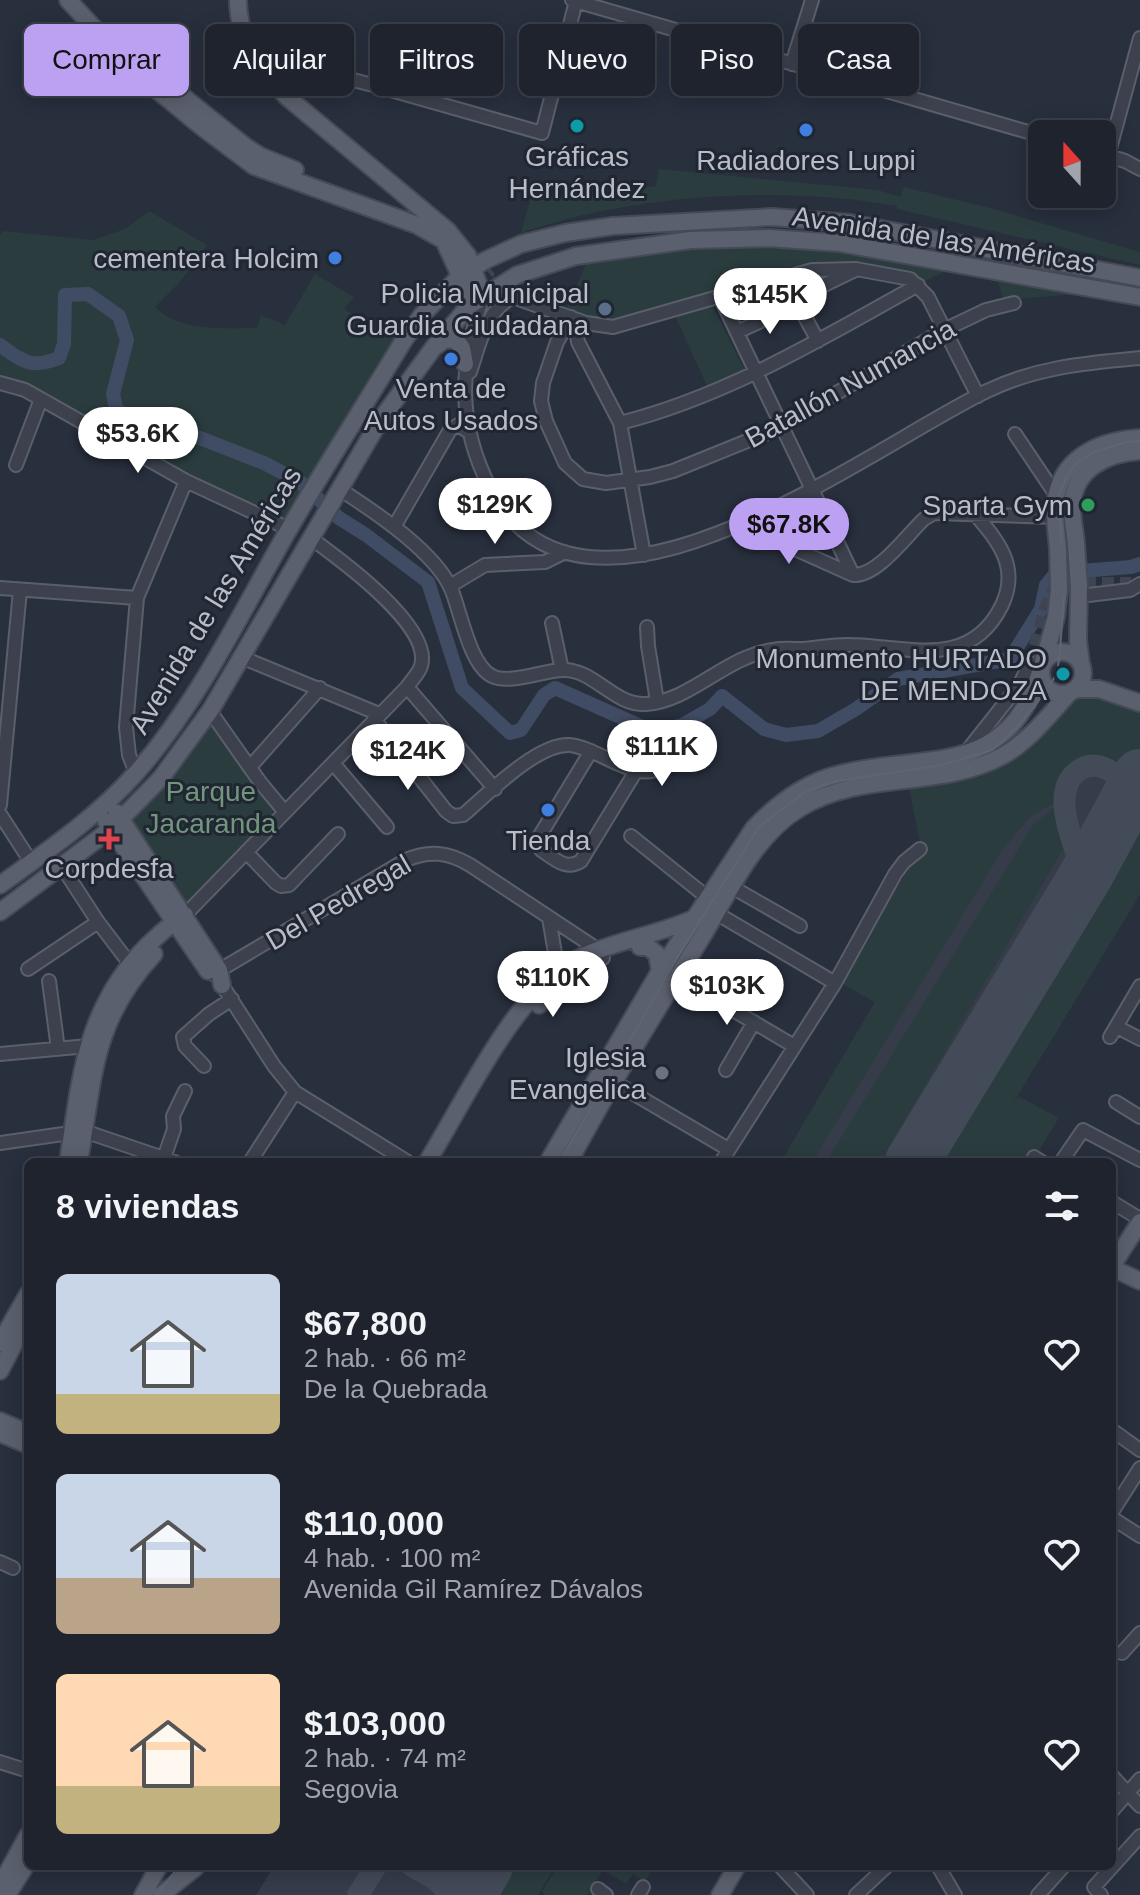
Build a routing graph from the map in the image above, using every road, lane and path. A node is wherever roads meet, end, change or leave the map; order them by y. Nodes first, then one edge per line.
1 (68, 0) edge
2 (83, 0) edge
3 (238, 0) edge
4 (812, 0) edge
5 (574, 1) edge
6 (241, 24) edge
7 (1140, 38) edge
8 (792, 64) junction
9 (354, 80) edge
10 (286, 96) edge
11 (1115, 120) edge
12 (1028, 132) edge
13 (1116, 159) edge
14 (1140, 169) edge
15 (433, 219) junction
16 (695, 222) junction
17 (691, 240) junction
18 (452, 246) junction
19 (516, 246) junction
20 (856, 269) junction
21 (486, 271) junction
22 (459, 277) junction
23 (1140, 278) edge
24 (918, 285) junction
25 (483, 296) junction
26 (720, 297) junction
27 (1140, 297) edge
28 (795, 299) junction
29 (453, 303) junction
30 (1014, 303) dead end
31 (573, 318) junction
32 (472, 330) junction
33 (944, 330) junction
34 (737, 332) junction
35 (818, 341) junction
36 (434, 347) junction
37 (1140, 358) edge
38 (465, 364) junction
39 (757, 373) junction
40 (0, 383) edge
41 (464, 390) junction
42 (978, 396) junction
43 (41, 399) junction
44 (620, 423) junction
45 (782, 426) junction
46 (469, 432) junction
47 (1015, 434) dead end
48 (1140, 438) edge
49 (1140, 451) edge
50 (16, 465) dead end
51 (631, 480) junction
52 (186, 481) junction
53 (340, 491) junction
54 (813, 491) junction
55 (1056, 495) junction
56 (975, 514) junction
57 (1002, 515) junction
58 (1056, 517) junction
59 (739, 524) junction
60 (394, 527) junction
61 (289, 529) junction
62 (992, 534) junction
63 (312, 539) junction
64 (565, 552) junction
65 (644, 555) junction
66 (853, 575) junction
67 (1137, 584) edge
68 (450, 586) junction
69 (0, 588) edge
70 (20, 590) junction
71 (1079, 592) junction
72 (137, 598) junction
73 (552, 623) dead end
74 (647, 627) dead end
75 (241, 657) junction
76 (1038, 665) junction
77 (1082, 666) junction
78 (562, 670) junction
79 (407, 687) junction
80 (320, 688) junction
81 (1073, 691) junction
82 (1109, 691) junction
83 (657, 701) junction
84 (1140, 703) edge
85 (210, 711) junction
86 (376, 716) junction
87 (591, 751) junction
88 (670, 759) dead end
89 (333, 763) junction
90 (250, 767) junction
91 (636, 771) junction
92 (136, 773) junction
93 (495, 789) junction
94 (0, 805) edge
95 (103, 806) junction
96 (284, 811) junction
97 (0, 814) edge
98 (116, 824) junction
99 (387, 827) dead end
100 (338, 834) dead end
101 (631, 836) dead end
102 (920, 849) dead end
103 (246, 852) junction
104 (31, 862) junction
105 (61, 865) junction
106 (0, 885) edge
107 (732, 887) junction
108 (0, 912) edge
109 (707, 914) junction
110 (549, 918) junction
111 (179, 921) junction
112 (98, 922) junction
113 (800, 926) dead end
114 (686, 933) junction
115 (640, 947) junction
116 (600, 954) junction
117 (130, 964) junction
118 (28, 969) dead end
119 (660, 971) junction
120 (217, 977) junction
121 (677, 977) junction
122 (549, 978) junction
123 (49, 981) dead end
124 (835, 983) junction
125 (1140, 986) edge
126 (232, 999) junction
127 (754, 1022) junction
128 (1140, 1039) edge
129 (88, 1046) junction
130 (794, 1046) junction
131 (58, 1049) junction
132 (0, 1054) edge
133 (204, 1066) dead end
134 (726, 1070) dead end
135 (614, 1082) junction
136 (185, 1091) dead end
137 (295, 1092) junction
138 (471, 1096) junction
139 (1116, 1102) dead end
140 (1140, 1117) edge
141 (78, 1132) junction
142 (0, 1143) edge
143 (728, 1149) junction
144 (69, 1158) edge
145 (79, 1158) edge
146 (162, 1158) edge
147 (169, 1158) edge
148 (254, 1158) edge
149 (402, 1158) edge
150 (430, 1158) edge
151 (442, 1158) edge
152 (550, 1158) edge
153 (571, 1158) edge
154 (723, 1158) edge
155 (1064, 1158) edge
156 (1140, 1160) edge
157 (1116, 1205) edge
158 (1140, 1220) edge
159 (1116, 1260) edge
160 (1116, 1269) edge
161 (1140, 1281) edge
162 (17, 1315) edge
163 (0, 1343) edge
164 (0, 1371) edge
165 (0, 1421) edge
166 (24, 1431) edge
167 (0, 1433) edge
168 (1116, 1433) edge
169 (24, 1443) edge
170 (1140, 1450) edge
171 (1140, 1468) edge
172 (1116, 1508) edge
173 (1116, 1518) edge
174 (1140, 1536) edge
175 (0, 1562) edge
176 (13, 1568) dead end
177 (1140, 1633) edge
178 (1122, 1653) dead end
179 (0, 1762) edge
180 (24, 1770) edge
181 (1140, 1779) edge
182 (1116, 1780) edge
183 (1128, 1793) junction
184 (1116, 1806) edge
185 (1140, 1806) edge
186 (1140, 1836) edge
187 (24, 1842) edge
188 (1116, 1863) edge
189 (24, 1868) edge
190 (157, 1870) edge
191 (193, 1870) edge
192 (735, 1870) edge
193 (784, 1870) edge
194 (872, 1870) edge
195 (940, 1870) edge
196 (1060, 1870) edge
197 (1109, 1870) edge
198 (0, 1886) edge
199 (948, 1892) edge
200 (7, 1895) edge
201 (143, 1895) edge
202 (161, 1895) edge
203 (720, 1895) edge
204 (807, 1895) edge
205 (856, 1895) edge
206 (1038, 1895) edge
207 (1101, 1895) edge

1 - 18 main road
2 - 15 main road
3 - 6 main road
4 - 8 street
5 - 8 street
5 - 9 street
7 - 11 street
8 - 12 street
10 - 15 main road
13 - 14 street
15 - 18 main road
16 - 19 main road, Avenida de las Américas
16 - 21 main road, Avenida de las Américas
16 - 23 main road, Avenida de las Américas
17 - 21 main road, Avenida de las Américas
17 - 25 main road, Avenida de las Américas
17 - 27 main road, Avenida de las Américas
18 - 19 main road
18 - 21 main road
18 - 22 main road
18 - 29 main road
19 - 21 main road, Avenida de las Américas
20 - 24 street
20 - 26 street
20 - 28 street
21 - 22 main road, Avenida de las Américas
21 - 25 main road
22 - 29 main road
22 - 29 main road, Avenida de las Américas
24 - 33 street
24 - 35 street
25 - 29 main road, Avenida de las Américas
25 - 32 street
26 - 31 street
26 - 34 street
28 - 34 street
28 - 35 street
29 - 32 street
29 - 36 main road, Avenida de las Américas
29 - 53 main road, Avenida de las Américas
29 - 61 main road, Avenida de las Américas
30 - 33 street, Batallón Numancia
31 - 41 street
31 - 44 street
31 - 51 street, Batallón Numancia
32 - 38 street
33 - 42 street
33 - 45 street, Batallón Numancia
34 - 39 street
35 - 39 street
36 - 38 main road
36 - 53 main road, Avenida de las Américas
37 - 42 street
38 - 41 street
39 - 44 street
39 - 45 street
40 - 43 street
41 - 46 street
42 - 54 street
43 - 50 street
43 - 52 street
44 - 51 street
45 - 51 street, Batallón Numancia
45 - 54 street
46 - 60 street
46 - 64 street
47 - 55 street
48 - 55 main road
49 - 71 main road, bridge
51 - 65 street
52 - 61 street
52 - 72 street
53 - 60 street
53 - 63 main road, Avenida de las Américas
54 - 59 street
54 - 66 street
55 - 58 main road
56 - 57 street
56 - 62 street
56 - 66 street
57 - 58 street
57 - 62 street
58 - 76 main road, bridge
59 - 65 street
59 - 66 street
60 - 68 street
61 - 92 main road, Avenida de las Américas
62 - 83 street
63 - 75 main road, Avenida de las Américas
63 - 79 street
64 - 65 street
64 - 68 street
67 - 71 street
68 - 78 street
69 - 70 street
70 - 72 street
70 - 94 street
71 - 77 main road
72 - 92 street
73 - 78 street
74 - 83 street
75 - 80 street
75 - 85 main road, Avenida de las Américas
76 - 77 main road
76 - 81 main road
76 - 109 main road
77 - 81 main road
77 - 82 main road
78 - 83 street
79 - 86 street
79 - 93 street
80 - 86 street
80 - 90 street
81 - 82 main road
81 - 107 main road
82 - 84 main road
85 - 90 street
85 - 98 main road, Avenida de las Américas
86 - 89 street
86 - 93 street
87 - 91 street
87 - 91 street
87 - 93 street
88 - 91 street
89 - 96 street
89 - 99 street
90 - 96 street
92 - 95 main road, Avenida de las Américas
95 - 98 main road
95 - 104 main road, Avenida de las Américas
96 - 103 street
97 - 104 street
98 - 105 main road, Avenida de las Américas
98 - 111 main road
100 - 103 street
101 - 109 street
102 - 124 street
103 - 111 street
104 - 106 main road, Avenida de las Américas
105 - 108 main road, Avenida de las Américas
105 - 112 street
107 - 109 main road
107 - 113 street
109 - 114 main road
109 - 116 main road
109 - 121 main road
109 - 124 street
110 - 116 street, Del Pedregal
110 - 120 street, Del Pedregal
110 - 122 street
111 - 117 main road
111 - 120 main road
111 - 141 main road
112 - 117 street
112 - 118 street
114 - 115 main road
114 - 119 main road
115 - 116 main road
115 - 119 main road
116 - 122 main road
116 - 138 main road
117 - 129 main road
119 - 152 main road
120 - 126 street
121 - 127 street
121 - 135 main road
122 - 138 main road
123 - 131 street
124 - 130 street
125 - 128 street
126 - 133 street
126 - 137 street
127 - 130 street
127 - 134 street
129 - 131 street
129 - 141 main road
130 - 143 street
131 - 132 street
135 - 143 street
135 - 153 main road
136 - 147 street
137 - 148 street
137 - 149 street
138 - 150 main road
138 - 151 main road
139 - 140 street
141 - 142 street
141 - 144 main road
141 - 145 main road
141 - 146 street
143 - 154 street
155 - 156 street
157 - 158 street
158 - 159 main road
160 - 161 main road
162 - 163 main road
162 - 164 main road
165 - 166 main road
167 - 169 main road
168 - 170 street
171 - 172 street
173 - 174 street
175 - 176 street
177 - 178 street
179 - 180 street
181 - 183 street
182 - 183 street
183 - 184 street
183 - 185 street
186 - 188 street
187 - 198 main road
189 - 200 main road
190 - 201 main road
191 - 202 main road
192 - 203 main road
193 - 204 street
194 - 205 street
195 - 199 street
196 - 206 street
197 - 207 street

